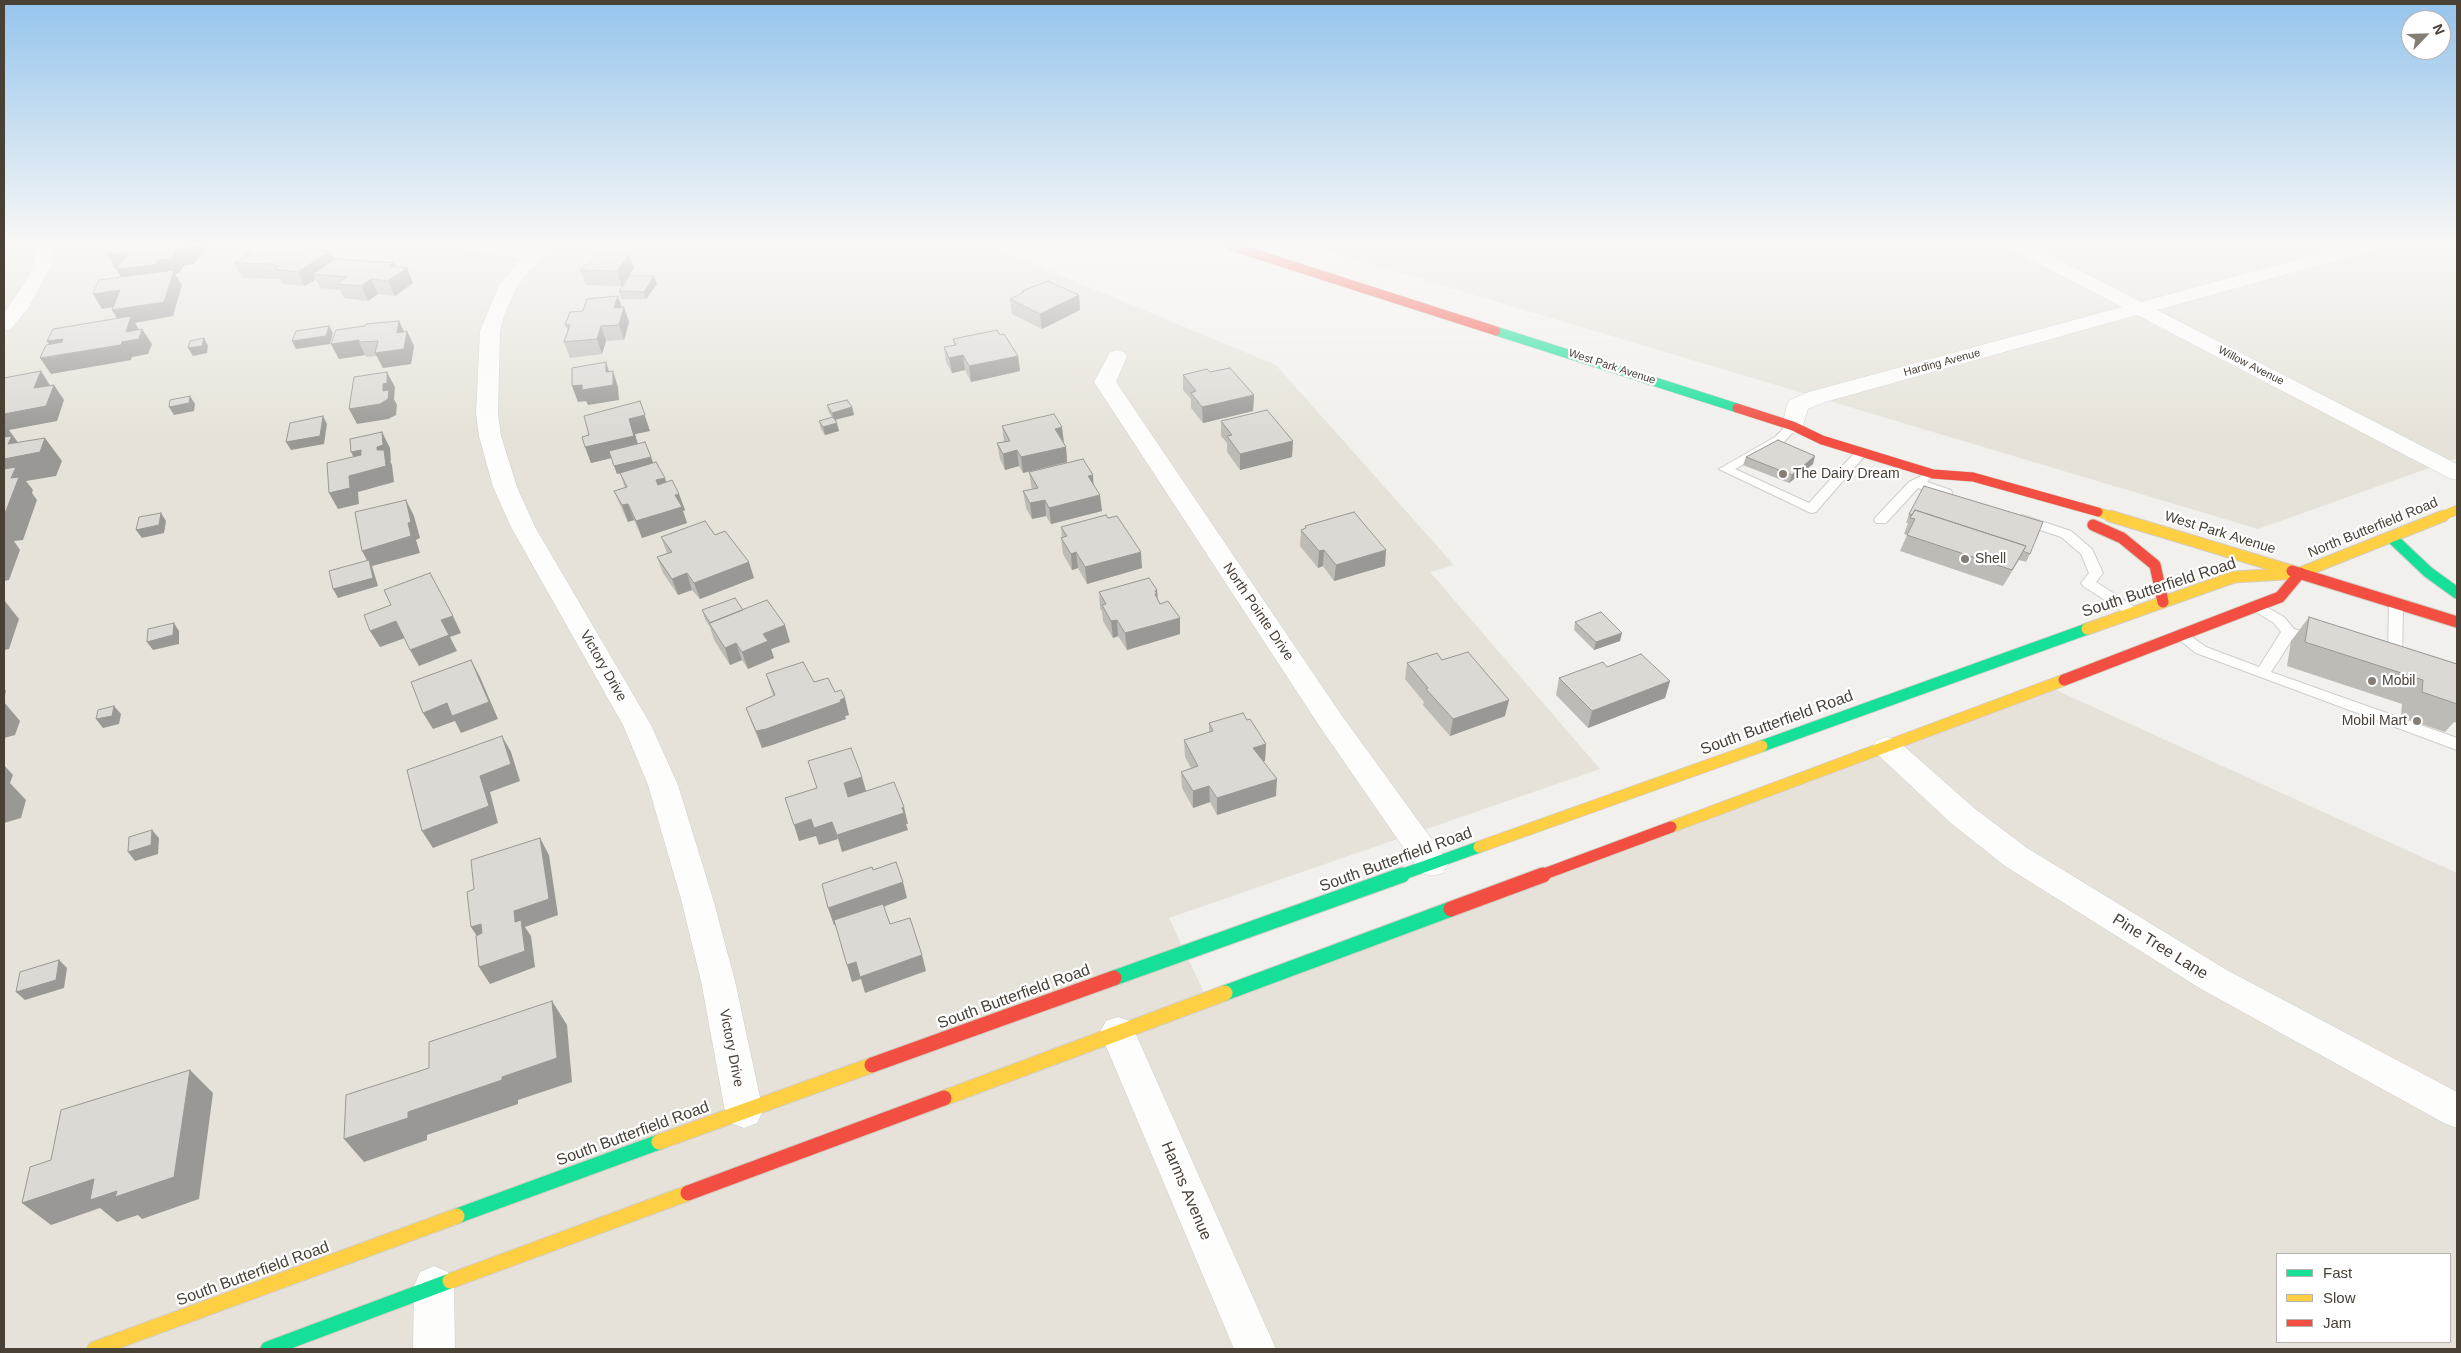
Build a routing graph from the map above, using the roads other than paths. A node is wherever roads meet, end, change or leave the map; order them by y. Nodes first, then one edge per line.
1 (17, 309) edge
2 (497, 309) edge
3 (1428, 309) edge
4 (2134, 309) edge
5 (2140, 309) edge
6 (4, 325) edge
7 (1117, 356) dead end
8 (1793, 426) junction
9 (1821, 426) dead end
10 (1862, 452) junction
11 (1951, 465) dead end
12 (2457, 472) edge
13 (1933, 474) junction
14 (1972, 477) junction
15 (1917, 483) junction
16 (1963, 499) edge
17 (2055, 499) junction
18 (2457, 510) edge
19 (2010, 515) edge
20 (1881, 520) dead end
21 (2391, 537) junction
22 (2300, 573) junction
23 (2457, 593) edge
24 (2163, 602) junction
25 (2396, 603) junction
26 (2256, 606) junction
27 (2133, 612) junction
28 (2457, 622) edge
29 (2290, 632) junction
30 (2180, 635) junction
31 (2328, 643) edge
32 (2376, 656) edge
33 (2395, 661) junction
34 (2413, 667) edge
35 (2262, 674) junction
36 (2457, 744) edge
37 (1887, 747) junction
38 (1432, 864) junction
39 (1118, 1032) junction
40 (744, 1111) junction
41 (2457, 1111) edge
42 (434, 1286) junction
43 (95, 1349) edge
44 (268, 1349) edge
45 (434, 1349) edge
46 (1254, 1349) edge

1 - 6 street
2 - 40 street, Victory Drive
3 - 8 main road, West Park Avenue
4 - 8 street, Harding Avenue
5 - 12 street, Willow Avenue
7 - 38 street, North Pointe Drive
8 - 9 main road, West Park Avenue
8 - 10 main road, West Park Avenue
8 - 10 lane
10 - 13 main road, West Park Avenue
11 - 14 main road, West Park Avenue
13 - 14 main road, West Park Avenue
13 - 15 lane
14 - 17 main road, West Park Avenue
15 - 16 lane
15 - 20 lane
17 - 22 main road, West Park Avenue
17 - 24 main road
18 - 21 main road, North Butterfield Road
19 - 27 lane
21 - 22 main road, North Butterfield Road
21 - 23 main road
22 - 24 main road, South Butterfield Road
22 - 25 main road, West Park Avenue
22 - 26 main road
24 - 27 main road, South Butterfield Road
25 - 28 main road, West Park Avenue
25 - 33 lane
26 - 29 lane
26 - 30 main road
27 - 38 main road, South Butterfield Road
29 - 31 lane
29 - 35 lane
30 - 35 lane
30 - 37 main road
32 - 33 lane
33 - 34 lane
35 - 36 lane
37 - 39 main road
37 - 41 street, Pine Tree Lane
38 - 40 main road, South Butterfield Road
39 - 42 main road
39 - 46 street, Harms Avenue
40 - 43 main road, South Butterfield Road
42 - 44 main road
42 - 45 street

